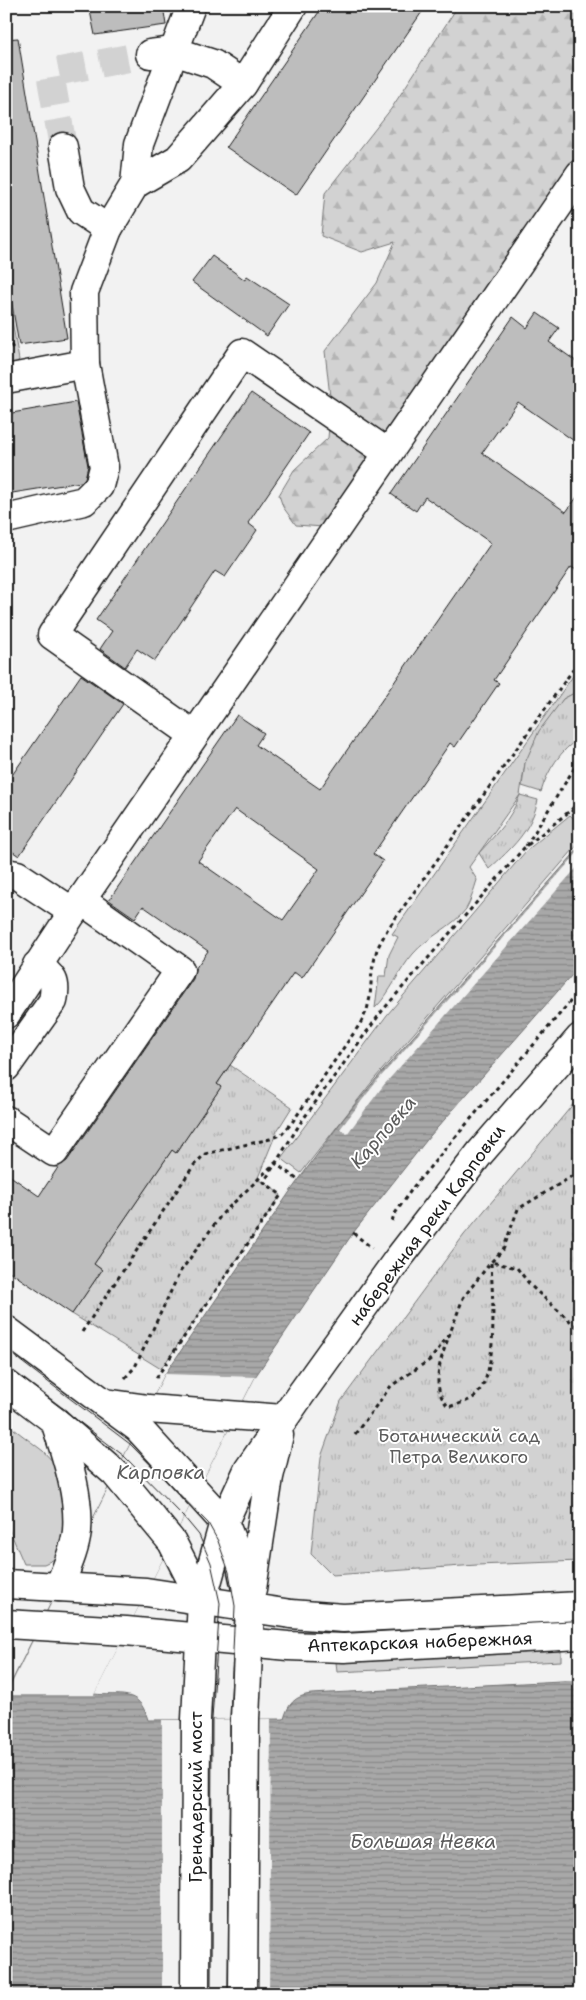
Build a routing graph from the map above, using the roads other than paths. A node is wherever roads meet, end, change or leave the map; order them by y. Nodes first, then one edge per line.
1 (191, 6) edge
2 (288, 9) edge
3 (162, 53) junction
4 (243, 84) junction
5 (62, 147) tunnel mouth
6 (580, 174) edge
7 (136, 184) junction
8 (108, 229) junction
9 (85, 364) junction
10 (6, 379) edge
11 (388, 453) junction
12 (6, 518) edge
13 (194, 736) junction
14 (6, 873) edge
15 (77, 906) junction
16 (37, 965) junction
17 (8, 1006) edge
18 (580, 1038) edge
19 (6, 1067) edge
20 (6, 1120) edge
21 (6, 1330) edge
22 (6, 1384) edge
23 (143, 1419) junction
24 (283, 1419) junction
25 (55, 1421) junction
26 (224, 1522) junction
27 (6, 1584) edge
28 (59, 1587) junction
29 (202, 1601) junction
30 (580, 1606) edge
31 (250, 1608) junction
32 (6, 1624) edge
33 (580, 1635) edge
34 (200, 1637) junction
35 (249, 1641) junction
36 (195, 1994) edge
37 (243, 1994) edge

1 - 3 street
2 - 4 street
3 - 4 street
3 - 7 street
4 - 7 street
5 - 8 street
6 - 11 street
7 - 8 street
8 - 9 street
9 - 10 street
9 - 12 street
11 - 13 street
11 - 13 street
13 - 15 street
14 - 15 street
15 - 16 street
15 - 20 street
16 - 17 street
16 - 19 street
18 - 24 street, набережная реки Карповки
21 - 23 street
22 - 25 street
23 - 24 street
23 - 26 street
24 - 26 street, набережная реки Карповки
24 - 31 street, набережная реки Карповки
25 - 28 street
25 - 29 street
26 - 29 street, набережная реки Карповки
26 - 31 street
27 - 28 street, Аптекарская набережная
28 - 29 street, Аптекарская набережная
29 - 31 street, Аптекарская набережная
29 - 34 street, Гренадерский мост
30 - 31 street, Аптекарская набережная
31 - 35 street
32 - 34 street, Аптекарская набережная
33 - 35 street, Аптекарская набережная
34 - 35 street, Аптекарская набережная
34 - 36 street, Гренадерский мост
35 - 37 street

